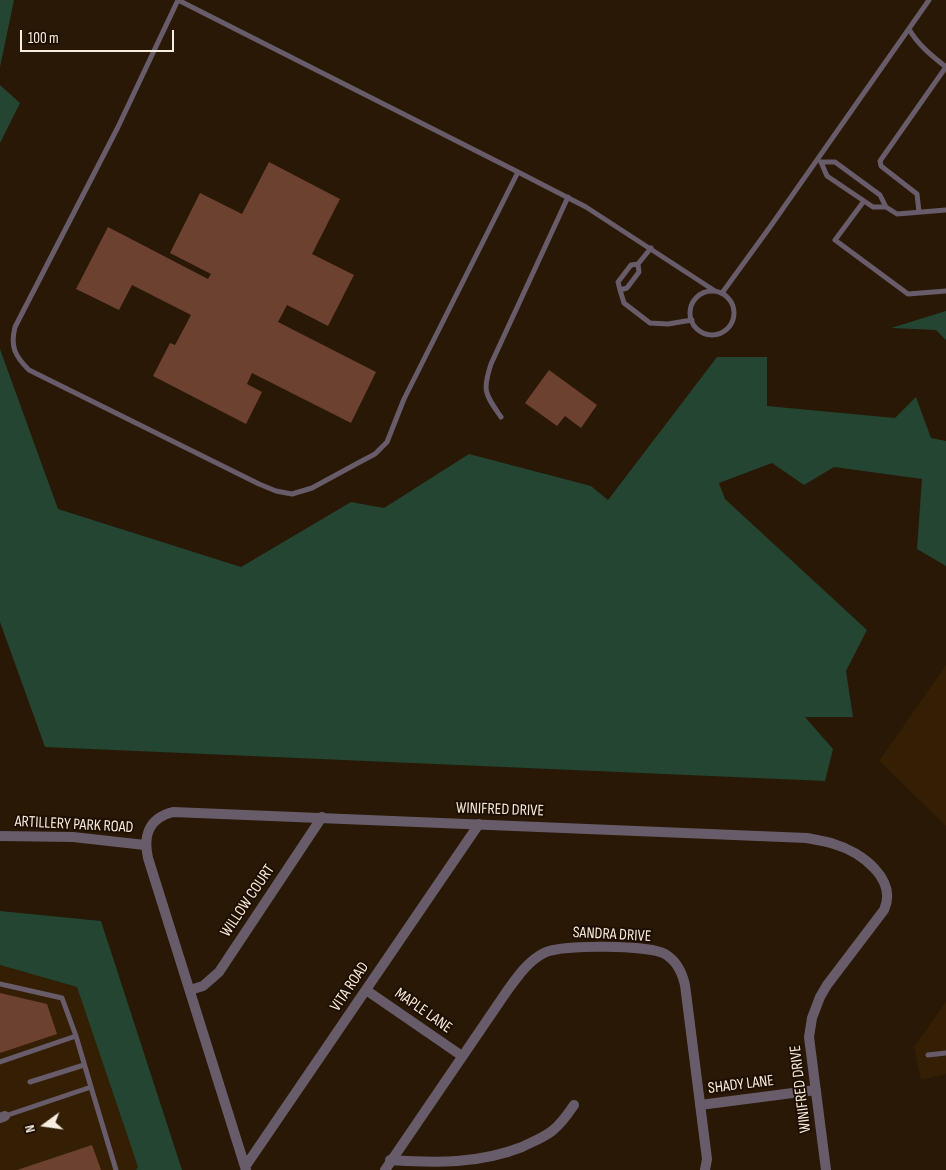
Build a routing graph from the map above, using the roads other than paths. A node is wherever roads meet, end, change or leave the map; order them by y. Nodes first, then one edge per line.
1 (929, 0) edge
2 (909, 29) junction
3 (946, 67) edge
4 (819, 161) junction
5 (518, 172) junction
6 (568, 197) junction
7 (864, 201) junction
8 (886, 207) junction
9 (946, 210) edge
10 (919, 212) junction
11 (651, 248) junction
12 (638, 264) junction
13 (620, 290) junction
14 (714, 291) junction
15 (946, 292) edge
16 (722, 293) junction
17 (692, 320) junction
18 (501, 417) dead end
19 (322, 818) junction
20 (479, 824) junction
21 (0, 836) edge
22 (145, 845) junction
23 (0, 984) edge
24 (190, 990) junction
25 (366, 990) junction
26 (76, 1036) junction
27 (946, 1053) edge
28 (928, 1055) dead end
29 (462, 1056) junction
30 (0, 1062) edge
31 (84, 1064) junction
32 (30, 1082) dead end
33 (91, 1087) junction
34 (816, 1090) junction
35 (574, 1105) dead end
36 (700, 1105) junction
37 (3, 1117) edge
38 (390, 1160) junction
39 (246, 1169) edge
40 (116, 1170) edge
41 (384, 1170) edge
42 (705, 1170) edge
43 (826, 1170) edge

1 - 2 lane
2 - 3 lane
2 - 4 lane
3 - 10 lane
4 - 7 lane
4 - 8 lane
4 - 16 lane
5 - 5 lane
5 - 6 lane
6 - 11 lane
6 - 18 lane
7 - 8 lane
7 - 15 lane
8 - 10 lane
9 - 10 lane
11 - 12 lane
11 - 14 lane
12 - 13 lane
12 - 13 lane
13 - 17 lane
14 - 16 lane
14 - 17 lane
16 - 17 lane
19 - 20 street, WINIFRED DRIVE
19 - 22 street, WINIFRED DRIVE
19 - 24 street, WILLOW COURT
20 - 25 street, VITA ROAD
20 - 34 street, WINIFRED DRIVE
21 - 22 street, ARTILLERY PARK ROAD
22 - 24 street
23 - 26 lane
24 - 39 street
25 - 29 street, MAPLE LANE
25 - 39 street, VITA ROAD
26 - 30 lane
26 - 31 lane
27 - 28 lane
29 - 36 street, SANDRA DRIVE
29 - 38 street, SANDRA DRIVE
31 - 32 lane
31 - 33 lane
33 - 37 lane
33 - 40 lane
34 - 36 street, SHADY LANE
34 - 43 street, WINIFRED DRIVE
35 - 38 street
36 - 42 street, SANDRA DRIVE
38 - 41 street, SANDRA DRIVE

